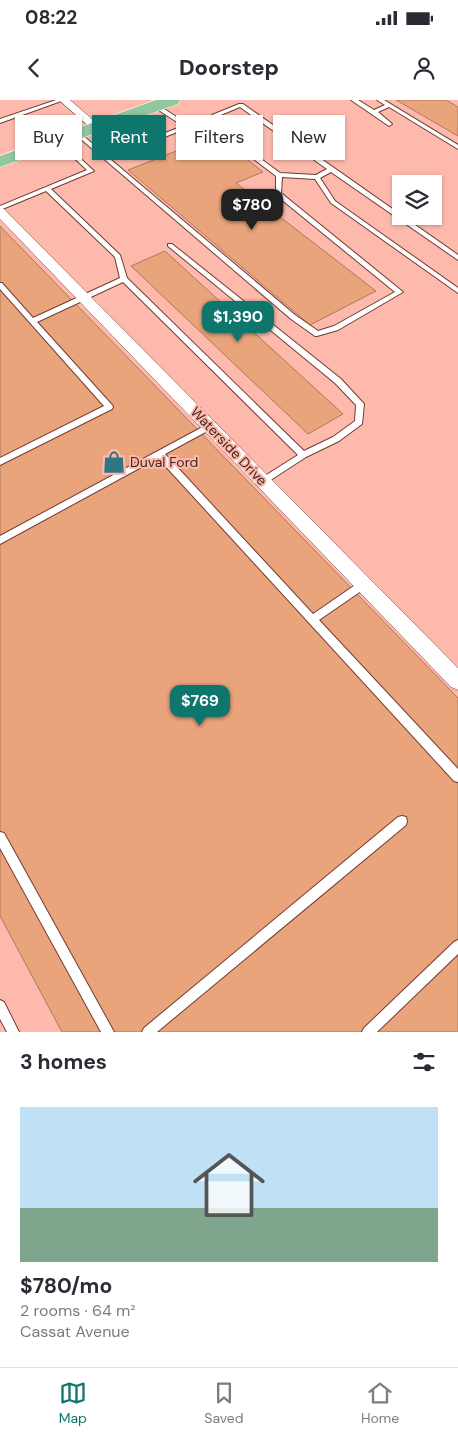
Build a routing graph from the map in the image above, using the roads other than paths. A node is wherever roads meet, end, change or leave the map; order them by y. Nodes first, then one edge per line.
1 (62, 100) edge
2 (354, 100) edge
3 (380, 100) edge
4 (164, 103) edge
5 (389, 105) junction
6 (374, 112) junction
7 (130, 115) edge
8 (176, 115) edge
9 (216, 115) edge
10 (255, 115) edge
11 (0, 121) edge
12 (263, 121) edge
13 (92, 124) edge
14 (389, 124) dead end
15 (82, 137) edge
16 (92, 146) edge
17 (458, 146) edge
18 (15, 156) edge
19 (79, 160) edge
20 (109, 160) edge
21 (259, 160) edge
22 (0, 162) edge
23 (331, 169) junction
24 (279, 175) junction
25 (317, 177) junction
26 (47, 188) junction
27 (0, 208) edge
28 (0, 212) edge
29 (170, 245) dead end
30 (458, 258) edge
31 (124, 279) junction
32 (0, 285) edge
33 (458, 291) edge
34 (84, 298) junction
35 (33, 321) junction
36 (210, 426) junction
37 (159, 453) junction
38 (302, 455) junction
39 (0, 462) edge
40 (263, 481) junction
41 (0, 540) edge
42 (364, 584) junction
43 (313, 619) junction
44 (458, 681) edge
45 (458, 777) edge
46 (402, 821) dead end
47 (0, 837) edge
48 (458, 946) edge
49 (0, 1006) edge
50 (13, 1032) edge
51 (108, 1032) edge
52 (148, 1032) edge
53 (368, 1032) edge

1 - 11 lane
1 - 13 street
2 - 6 lane
3 - 5 lane
4 - 7 main road
4 - 8 lane
5 - 6 lane
5 - 17 lane
6 - 14 lane
9 - 10 lane
12 - 23 lane
15 - 16 lane
18 - 22 main road
19 - 26 lane
20 - 24 lane
21 - 24 lane
23 - 25 lane
23 - 30 lane
24 - 25 lane
25 - 33 lane
26 - 27 lane
26 - 31 lane
28 - 34 street, Waterside Drive
29 - 38 lane
31 - 34 lane
31 - 38 lane
32 - 35 lane
34 - 35 lane
34 - 36 street, Waterside Drive
35 - 39 lane
36 - 37 lane
36 - 40 street, Waterside Drive
37 - 41 lane
37 - 43 lane
38 - 40 lane
40 - 42 street, Waterside Drive
42 - 43 lane
42 - 44 street, Waterside Drive
43 - 45 lane
46 - 52 lane
47 - 51 lane
48 - 53 lane
49 - 50 lane

